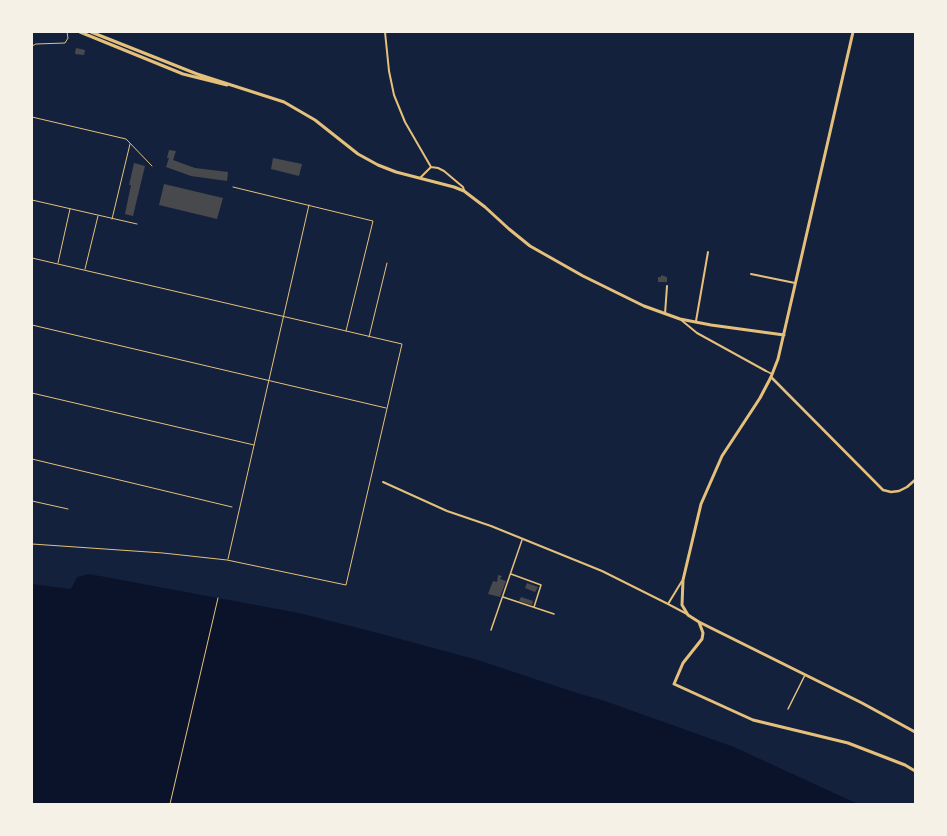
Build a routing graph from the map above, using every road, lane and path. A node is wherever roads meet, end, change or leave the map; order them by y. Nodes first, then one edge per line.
1 (67, 32) edge
2 (80, 32) edge
3 (91, 32) edge
4 (385, 32) edge
5 (853, 32) edge
6 (32, 46) edge
7 (237, 87) junction
8 (32, 117) edge
9 (130, 144) junction
10 (152, 166) dead end
11 (431, 167) junction
12 (420, 178) junction
13 (233, 187) dead end
14 (464, 191) junction
15 (32, 200) edge
16 (309, 205) junction
17 (70, 209) junction
18 (98, 216) junction
19 (112, 219) junction
20 (137, 224) dead end
21 (708, 252) dead end
22 (32, 258) edge
23 (387, 263) dead end
24 (57, 264) junction
25 (85, 270) junction
26 (751, 274) dead end
27 (796, 283) junction
28 (667, 286) dead end
29 (665, 314) junction
30 (284, 317) junction
31 (680, 319) junction
32 (696, 323) junction
33 (32, 325) edge
34 (346, 332) junction
35 (784, 334) junction
36 (369, 337) junction
37 (766, 371) joint
38 (772, 376) junction
39 (270, 381) junction
40 (32, 393) edge
41 (387, 408) junction
42 (255, 445) junction
43 (32, 459) edge
44 (915, 480) edge
45 (383, 482) dead end
46 (32, 501) edge
47 (232, 507) dead end
48 (68, 509) dead end
49 (522, 540) junction
50 (32, 544) edge
51 (227, 560) junction
52 (511, 574) junction
53 (683, 580) junction
54 (503, 597) junction
55 (218, 598) dead end
56 (668, 604) junction
57 (534, 607) junction
58 (554, 614) dead end
59 (688, 615) junction
60 (700, 622) junction
61 (491, 630) dead end
62 (805, 674) junction
63 (788, 709) dead end
64 (915, 732) edge
65 (915, 771) edge
66 (170, 804) edge

1 - 6 lane
2 - 7 main road
3 - 7 main road
4 - 11 street
5 - 27 main road
7 - 12 main road
8 - 9 lane
9 - 10 lane
9 - 19 lane
11 - 12 street
11 - 14 street
12 - 14 main road
13 - 16 lane
14 - 29 main road
15 - 17 lane
16 - 30 lane
16 - 34 lane
17 - 18 lane
17 - 24 lane
18 - 19 lane
18 - 25 lane
19 - 20 lane
21 - 32 street
22 - 24 lane
23 - 36 lane
24 - 25 lane
25 - 30 lane
26 - 27 street
27 - 35 main road
28 - 29 street
29 - 31 main road
30 - 34 lane
30 - 39 lane
31 - 32 main road
31 - 37 street
32 - 35 main road
33 - 39 lane
34 - 36 lane
35 - 38 main road
36 - 41 lane
37 - 38 street
38 - 44 street
38 - 53 main road
39 - 41 lane
39 - 42 lane
40 - 42 lane
41 - 51 lane
42 - 51 lane
43 - 47 lane
45 - 49 street
46 - 48 lane
49 - 52 street
49 - 56 street
50 - 51 lane
52 - 54 street
52 - 57 street
53 - 56 street
53 - 59 main road
54 - 57 street
54 - 61 street
55 - 66 path
56 - 59 street
57 - 58 street
59 - 60 main road
60 - 62 main road
60 - 65 main road
62 - 63 street
62 - 64 main road

